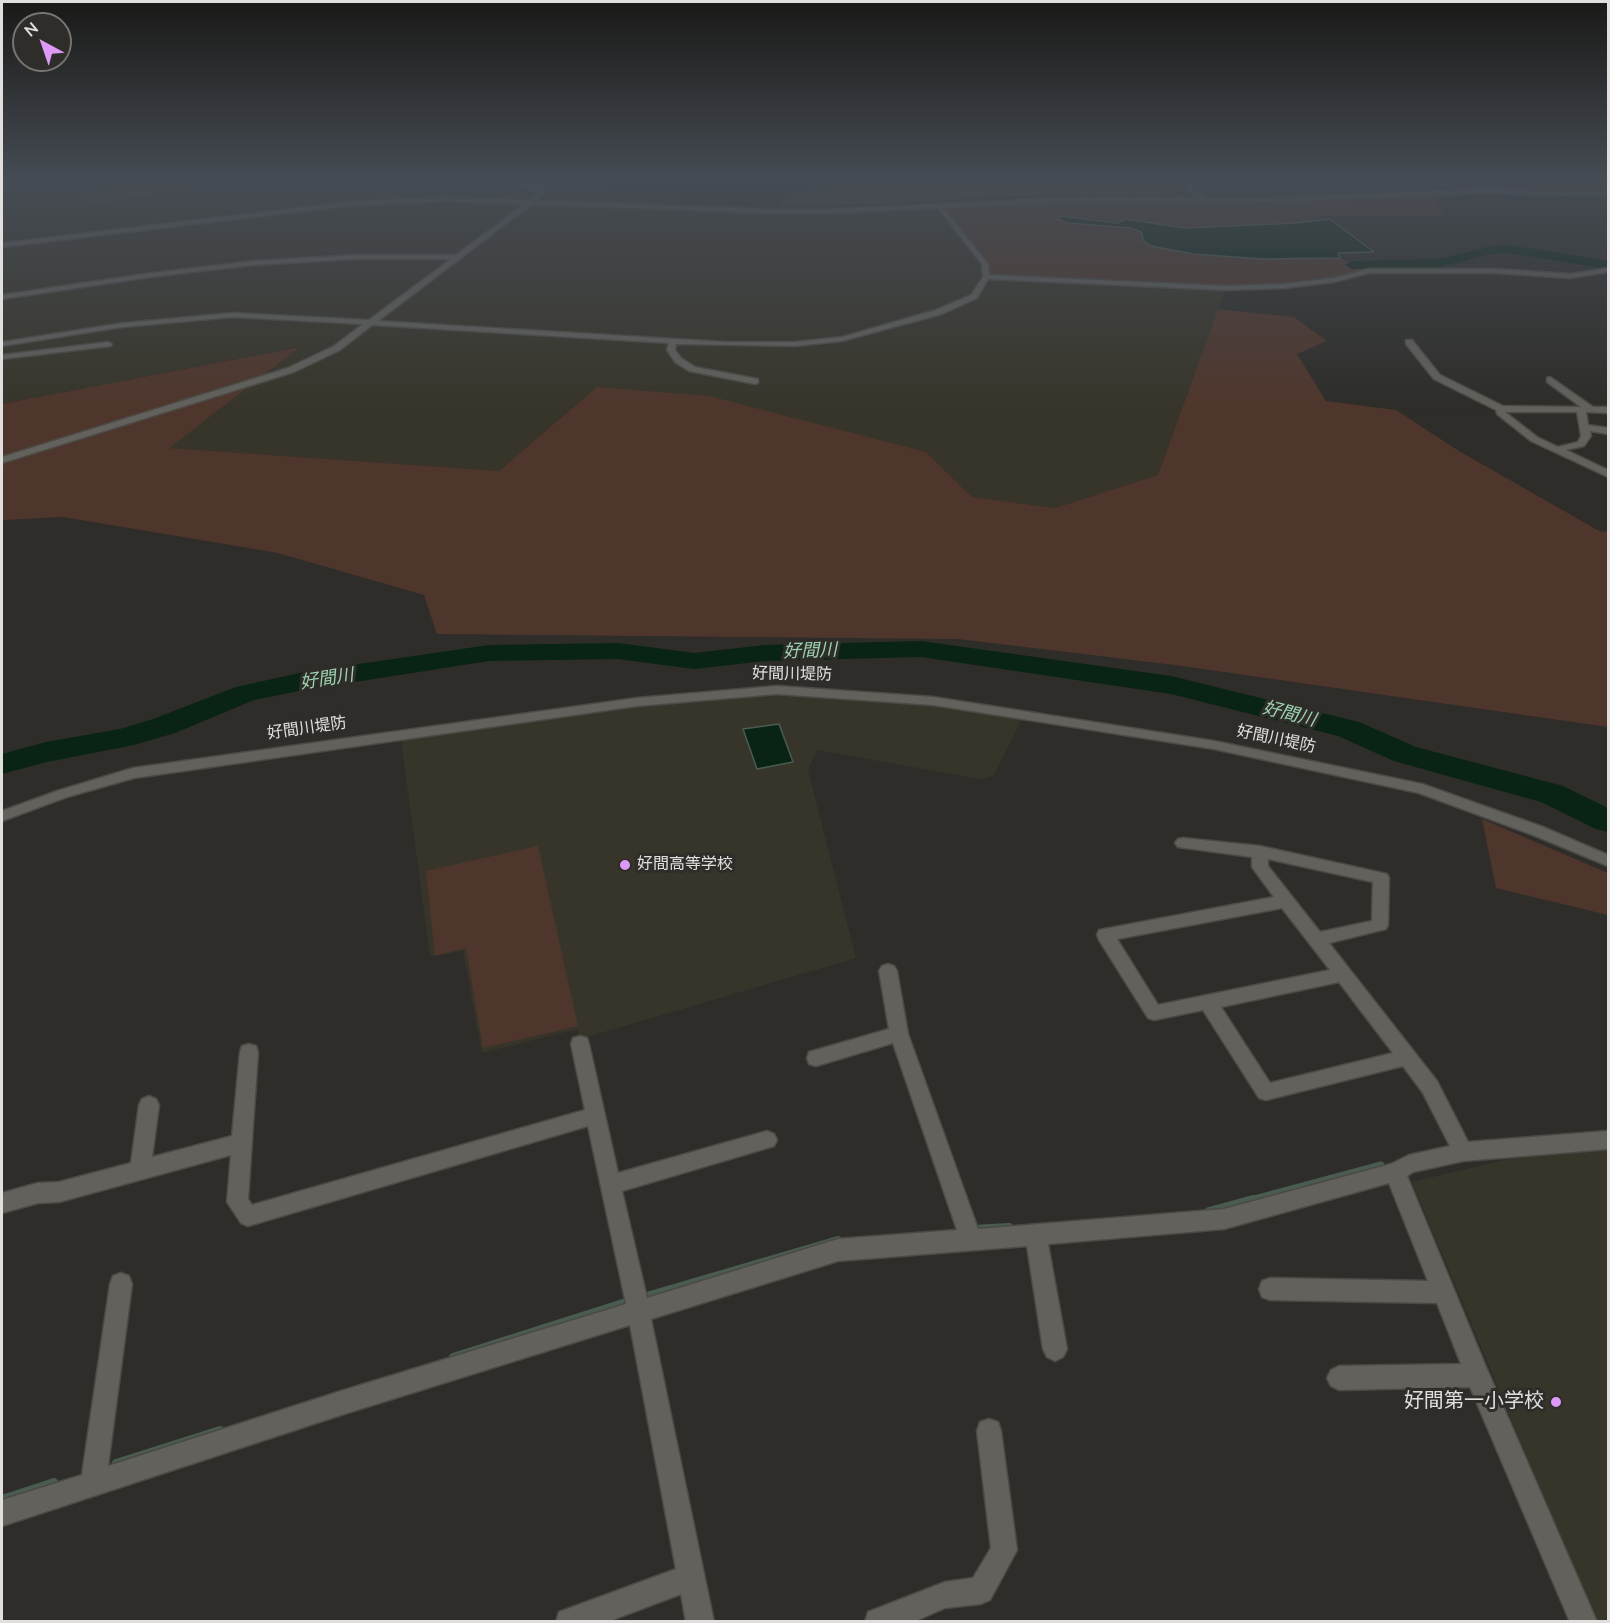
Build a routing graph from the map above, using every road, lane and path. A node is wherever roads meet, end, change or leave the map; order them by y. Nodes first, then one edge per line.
1 (343, 258) edge
2 (456, 258) edge
3 (980, 258) edge
4 (1608, 270) edge
5 (986, 277) junction
6 (2, 297) edge
7 (369, 323) junction
8 (673, 341) junction
9 (1409, 342) dead end
10 (2, 344) edge
11 (108, 344) dead end
12 (2, 357) edge
13 (1550, 380) dead end
14 (755, 381) dead end
15 (1502, 409) junction
16 (1586, 410) junction
17 (1608, 410) edge
18 (1585, 427) junction
19 (1608, 431) edge
20 (1556, 450) junction
21 (2, 460) edge
22 (1608, 474) edge
23 (194, 774) dead end
24 (23, 808) junction
25 (2, 816) edge
26 (1183, 843) dead end
27 (1260, 852) junction
28 (1608, 861) edge
29 (1286, 901) junction
30 (1315, 940) junction
31 (888, 971) dead end
32 (1341, 975) junction
33 (1209, 1004) junction
34 (899, 1034) junction
35 (580, 1044) dead end
36 (249, 1052) dead end
37 (816, 1058) dead end
38 (1406, 1058) junction
39 (149, 1105) dead end
40 (596, 1114) junction
41 (767, 1140) dead end
42 (1608, 1140) edge
43 (233, 1145) dead end
44 (1463, 1152) junction
45 (140, 1170) junction
46 (1395, 1172) junction
47 (610, 1185) junction
48 (2, 1203) edge
49 (969, 1233) junction
50 (1036, 1234) junction
51 (121, 1284) dead end
52 (1270, 1289) dead end
53 (1443, 1292) junction
54 (638, 1310) junction
55 (1055, 1349) dead end
56 (1477, 1376) junction
57 (1340, 1378) dead end
58 (989, 1431) dead end
59 (93, 1483) junction
60 (2, 1513) edge
61 (691, 1577) junction
62 (569, 1622) edge
63 (700, 1622) edge
64 (878, 1622) edge
65 (1584, 1622) edge

1 - 6 street
2 - 7 street
3 - 5 street
4 - 5 street
5 - 8 street
7 - 8 street
7 - 10 street
7 - 21 street
8 - 14 street
9 - 15 street
11 - 12 street
13 - 16 street
15 - 16 street
15 - 20 street
16 - 17 street
16 - 18 street
18 - 19 street
18 - 20 street
20 - 22 street
23 - 24 street
24 - 25 street, 好間川堤防
24 - 28 street, 好間川堤防
26 - 27 street
27 - 29 street
27 - 30 street
29 - 30 street
29 - 33 street
30 - 32 street
31 - 34 street
32 - 33 street
32 - 38 street
33 - 38 street
34 - 37 street
34 - 49 street
35 - 40 street
36 - 40 street
38 - 44 street
39 - 45 street
40 - 47 street
41 - 47 street
42 - 44 street
43 - 45 street
44 - 46 street
45 - 48 street
46 - 50 street
46 - 53 street
47 - 54 street
49 - 50 street
49 - 54 street
50 - 55 street
51 - 59 street
52 - 53 street
53 - 56 street
54 - 59 street
54 - 61 street
56 - 57 street
56 - 65 street
58 - 64 street
59 - 60 street
61 - 62 street
61 - 63 street

